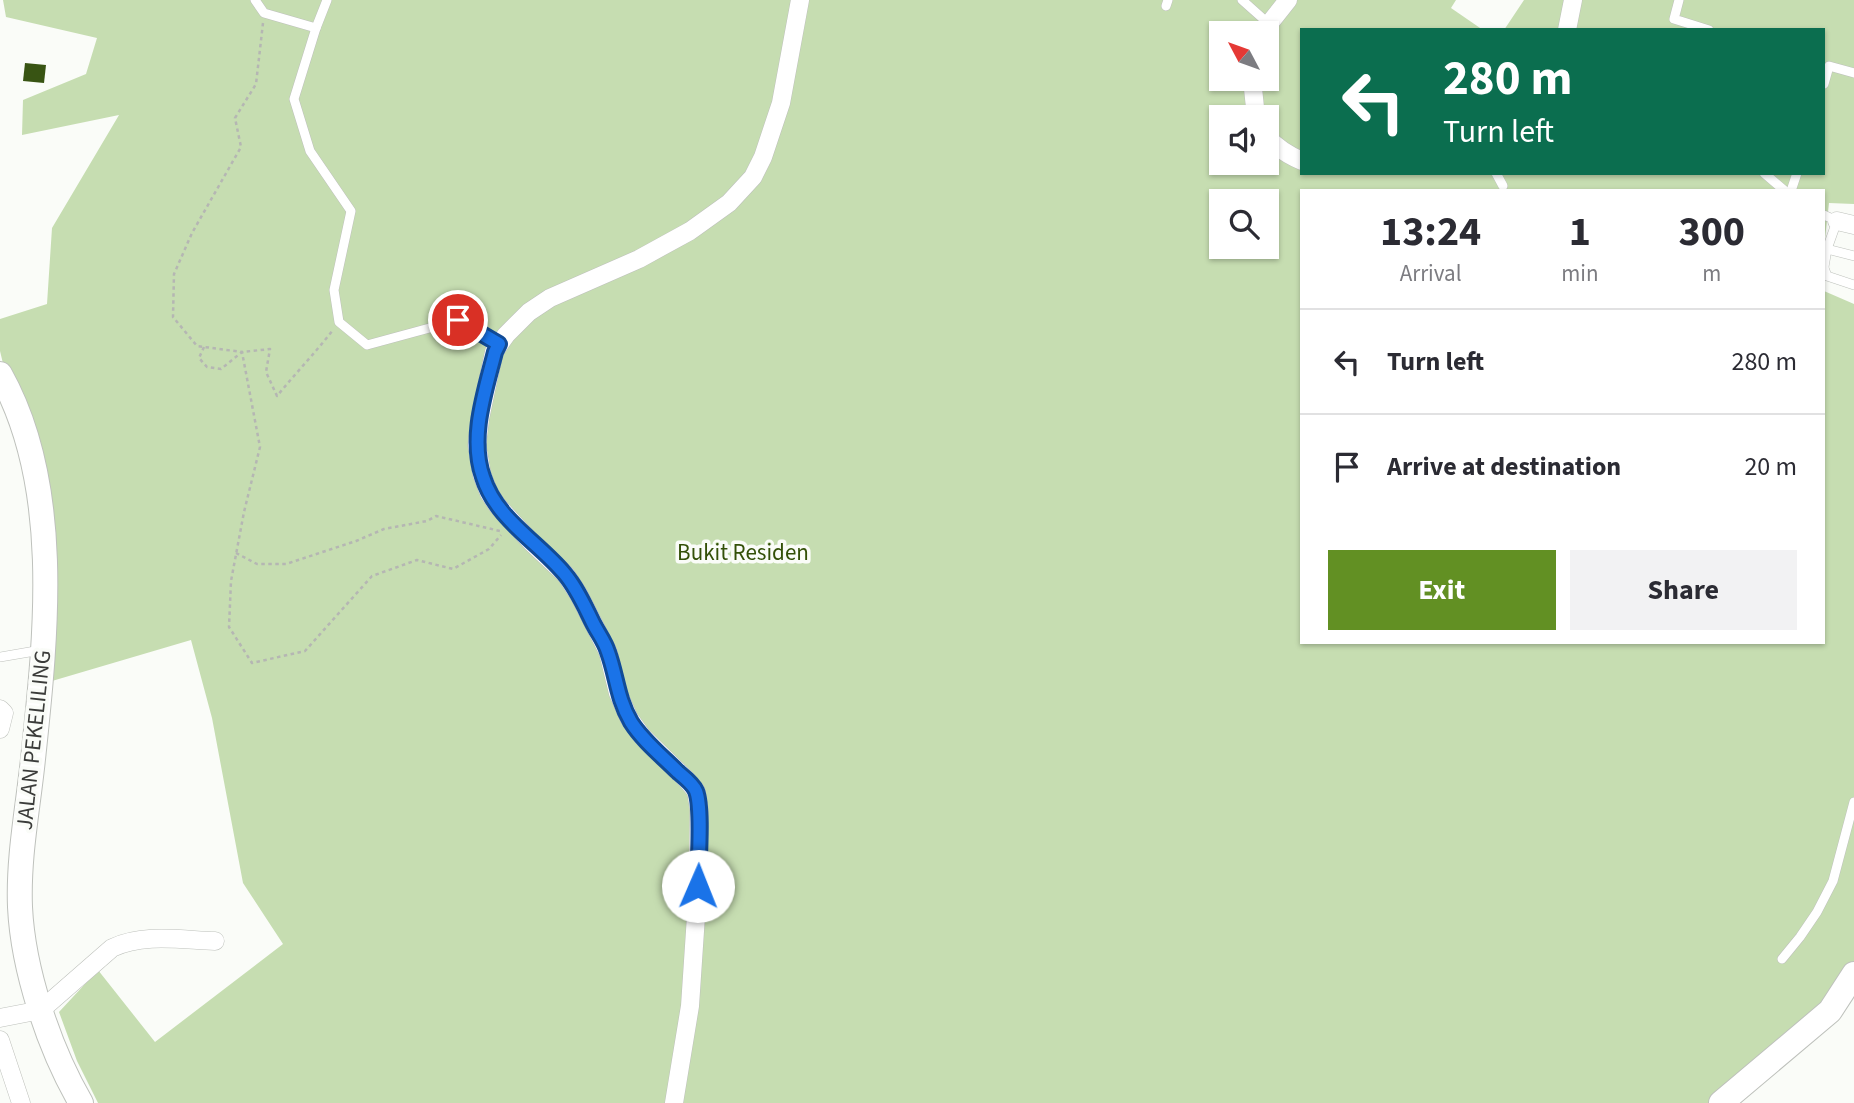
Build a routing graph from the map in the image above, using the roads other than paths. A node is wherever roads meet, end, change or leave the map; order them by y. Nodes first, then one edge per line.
1 (255, 0) edge
2 (327, 0) edge
3 (800, 0) edge
4 (1242, 0) edge
5 (1288, 0) edge
6 (1573, 0) edge
7 (1679, 0) edge
8 (1259, 21) edge
9 (1272, 21) edge
10 (316, 28) junction
11 (1567, 28) edge
12 (1703, 28) edge
13 (1826, 65) edge
14 (1854, 73) edge
15 (1279, 149) edge
16 (1300, 160) edge
17 (1497, 175) edge
18 (1766, 175) edge
19 (1503, 186) dead end
20 (1783, 189) edge
21 (1838, 221) edge
22 (1827, 249) junction
23 (1854, 256) edge
24 (1825, 262) edge
25 (1825, 271) edge
26 (1854, 285) edge
27 (499, 344) junction
28 (0, 374) edge
29 (43, 650) junction
30 (0, 657) edge
31 (0, 709) edge
32 (0, 729) edge
33 (1854, 802) edge
34 (215, 941) dead end
35 (1782, 960) dead end
36 (1854, 974) edge
37 (41, 1010) junction
38 (0, 1018) edge
39 (0, 1040) edge
40 (22, 1103) edge
41 (81, 1103) edge
42 (674, 1103) edge
43 (1721, 1103) edge

1 - 10 lane
2 - 10 lane
3 - 27 street
4 - 8 lane
5 - 9 street
6 - 11 street
7 - 12 lane
10 - 27 lane
13 - 14 lane
15 - 16 street
17 - 19 lane
18 - 20 lane
21 - 22 lane
22 - 23 lane
22 - 24 lane
25 - 26 lane
27 - 42 street
28 - 29 street, JALAN PEKELILING
29 - 30 lane
29 - 37 street, JALAN PEKELILING
31 - 32 street
33 - 35 lane
34 - 37 street
36 - 43 street
37 - 38 street
37 - 41 street, JALAN PEKELILING
39 - 40 street

